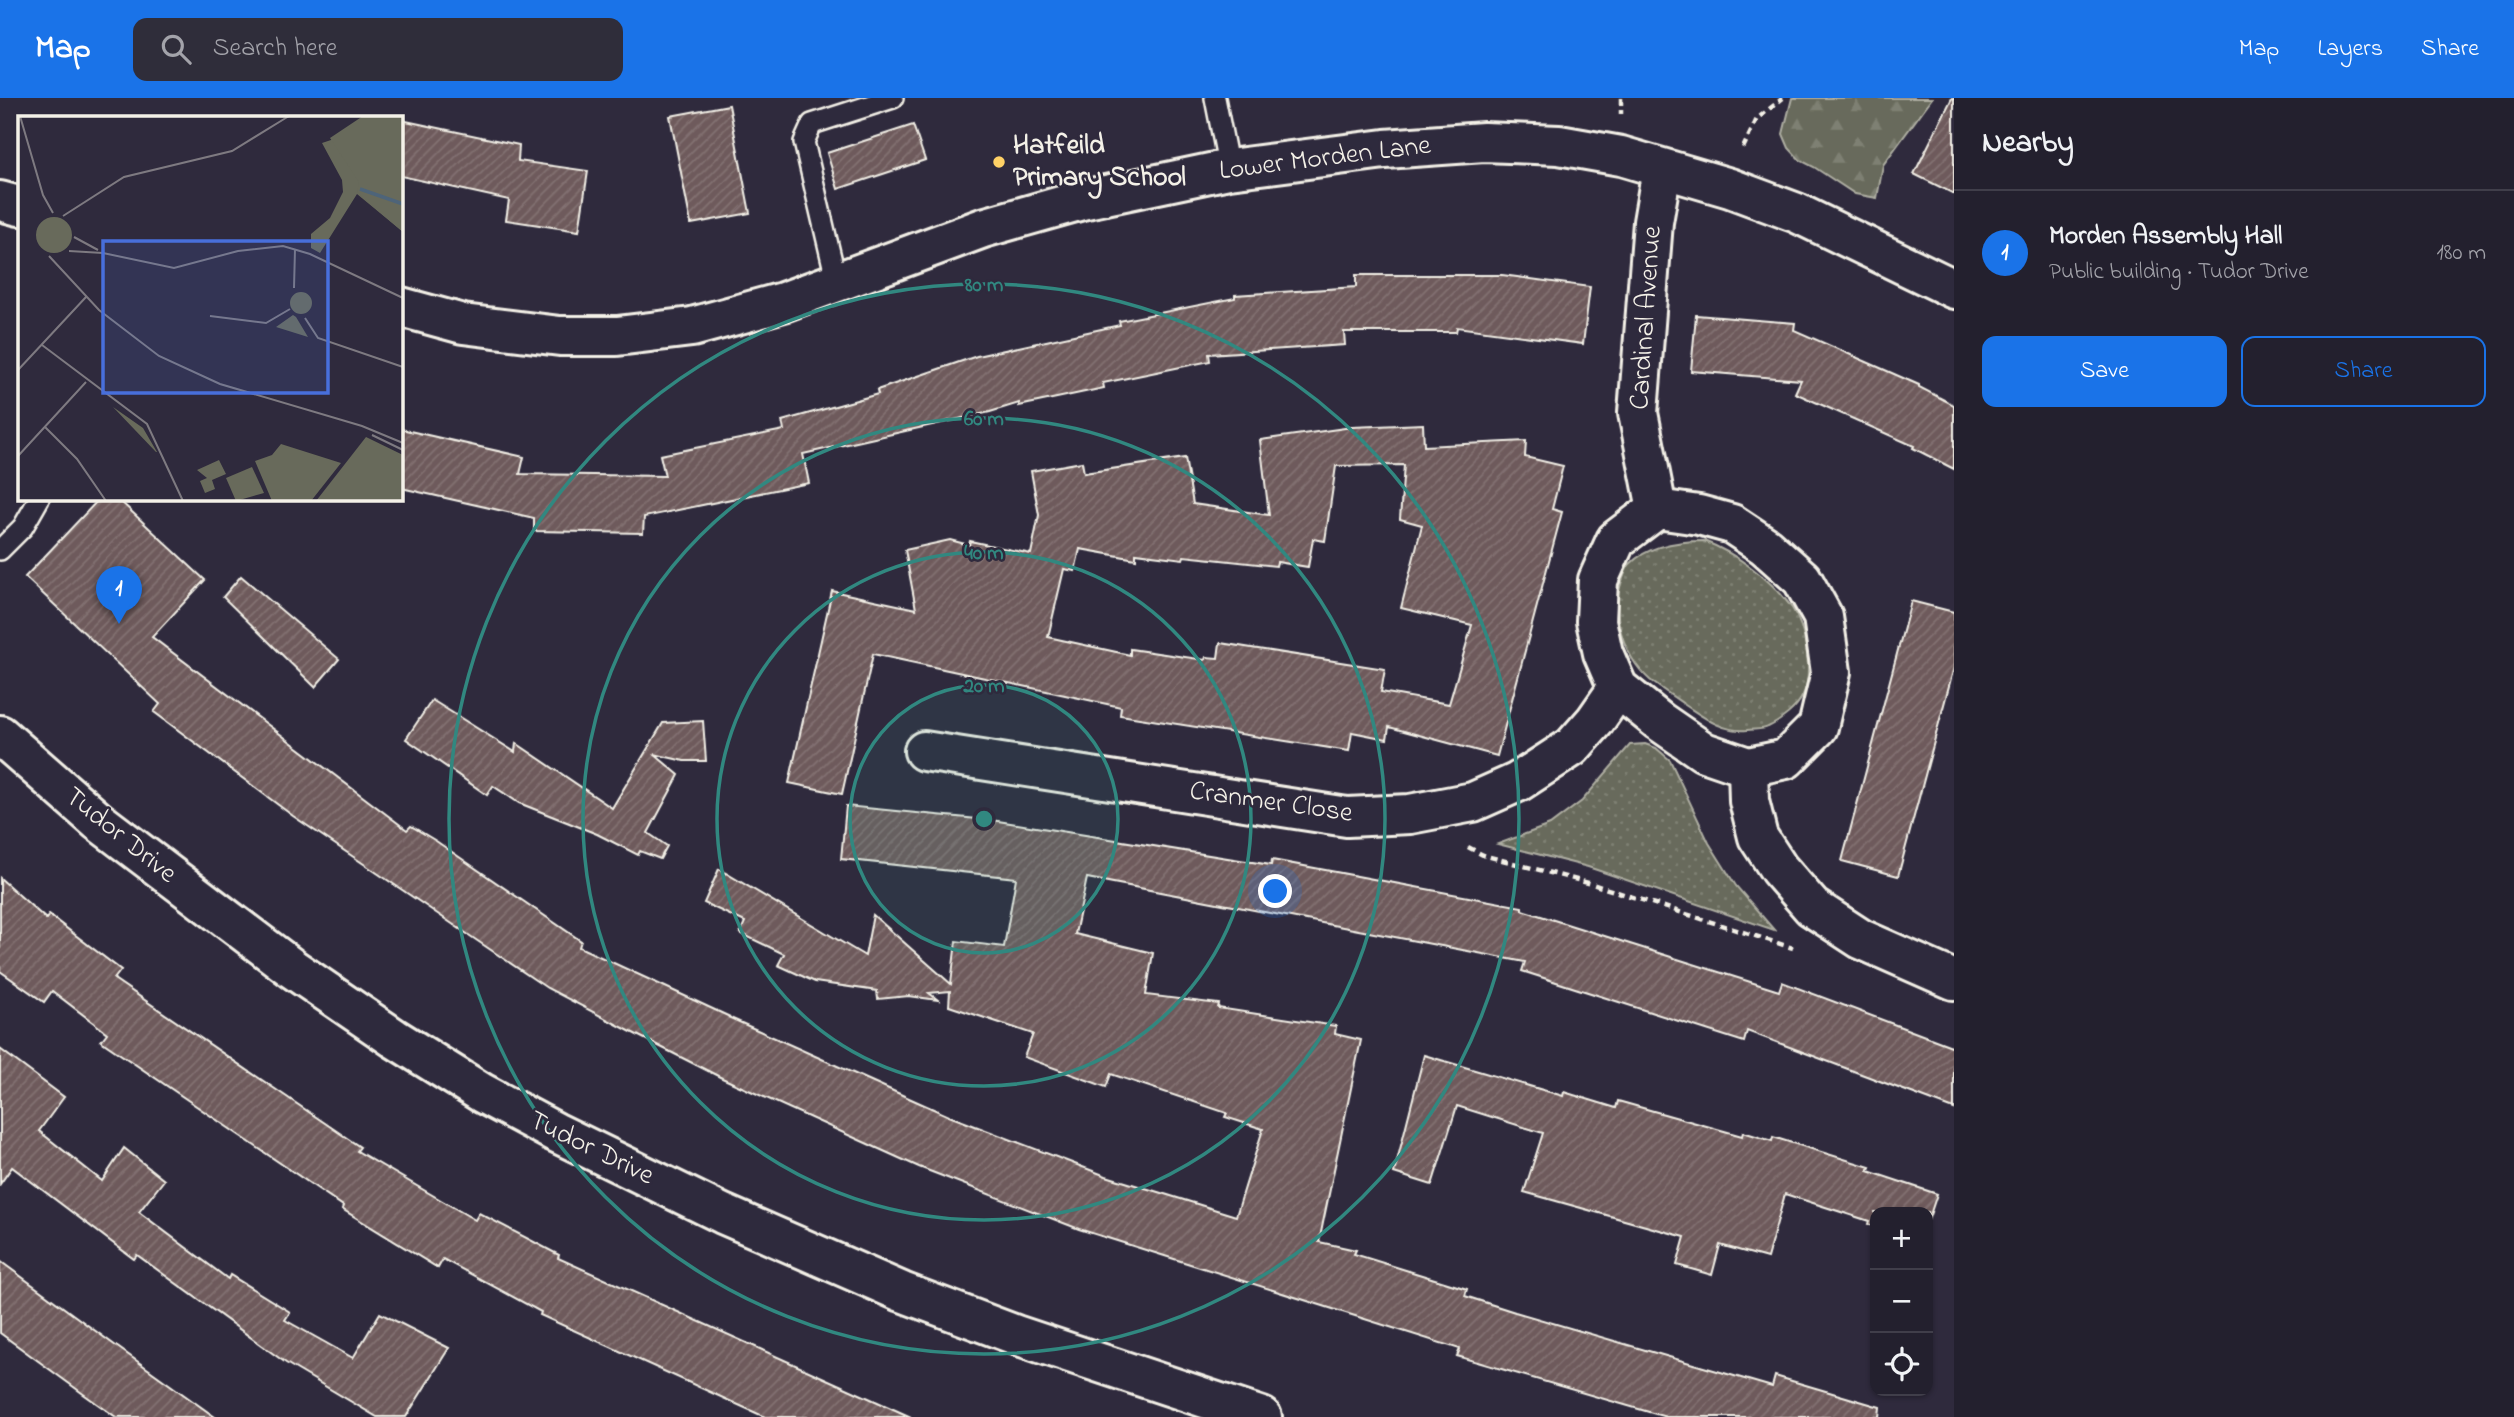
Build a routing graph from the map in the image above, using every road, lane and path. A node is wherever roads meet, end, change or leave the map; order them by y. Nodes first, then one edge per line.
1 (893, 98) edge
2 (1215, 98) edge
3 (1783, 98) edge
4 (1229, 169) junction
5 (1662, 169) junction
6 (1730, 188) junction
7 (0, 201) edge
8 (18, 206) edge
9 (837, 283) junction
10 (1954, 289) edge
11 (402, 307) edge
12 (38, 500) edge
13 (1657, 509) junction
14 (0, 550) edge
15 (1618, 688) junction
16 (0, 736) edge
17 (924, 751) dead end
18 (1748, 767) junction
19 (1409, 814) junction
20 (1861, 939) junction
21 (1954, 980) edge
22 (1262, 1417) edge

1 - 9 lane
2 - 4 lane
3 - 6 path
4 - 5 street, Lower Morden Lane
4 - 9 street, Lower Morden Lane
5 - 6 street, Lower Morden Lane
5 - 13 street, Cardinal Avenue
6 - 10 street, Lower Morden Lane
7 - 8 street
9 - 11 street, Lower Morden Lane
12 - 14 lane
13 - 15 street
13 - 18 street
15 - 18 street
15 - 19 street, Cranmer Close
16 - 22 street, Tudor Drive
17 - 19 street, Cranmer Close
18 - 20 street
19 - 20 path
20 - 21 street

